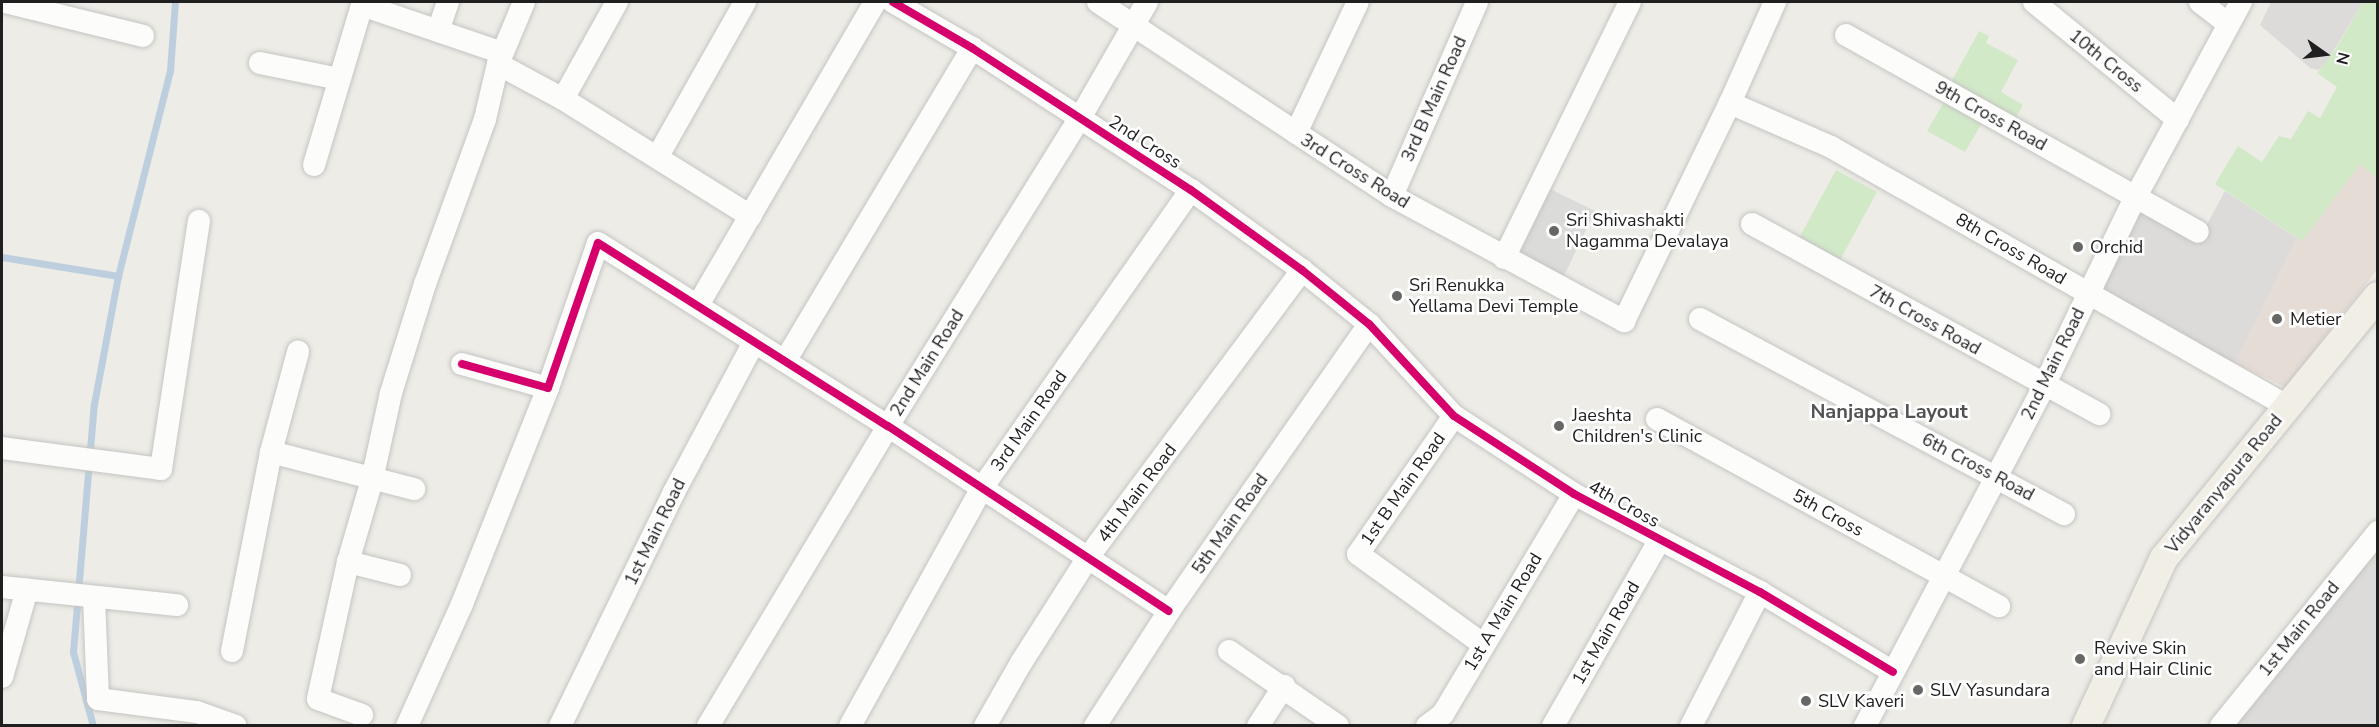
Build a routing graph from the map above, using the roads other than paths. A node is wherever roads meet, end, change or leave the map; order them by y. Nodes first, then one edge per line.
1 (5, 2) edge
2 (448, 2) edge
3 (524, 2) edge
4 (617, 2) edge
5 (745, 2) edge
6 (875, 2) edge
7 (893, 2) edge
8 (1098, 2) edge
9 (1147, 2) edge
10 (1358, 2) edge
11 (1477, 2) edge
12 (1630, 2) edge
13 (1775, 2) edge
14 (2034, 2) edge
15 (2200, 2) edge
16 (2241, 2) edge
17 (1134, 24) junction
18 (2228, 24) junction
19 (438, 31) junction
20 (1846, 35) dead end
21 (143, 36) dead end
22 (972, 48) junction
23 (500, 58) junction
24 (260, 63) dead end
25 (339, 79) junction
26 (563, 99) junction
27 (1730, 103) junction
28 (1080, 118) junction
29 (2178, 120) junction
30 (1296, 133) junction
31 (658, 156) junction
32 (314, 165) dead end
33 (1191, 190) junction
34 (1392, 196) junction
35 (2135, 198) junction
36 (750, 216) junction
37 (199, 221) dead end
38 (1752, 224) dead end
39 (2198, 232) dead end
40 (1503, 258) junction
41 (1302, 270) junction
42 (2087, 293) junction
43 (2378, 296) edge
44 (698, 305) junction
45 (1700, 319) dead end
46 (1369, 324) junction
47 (754, 342) junction
48 (298, 352) dead end
49 (785, 361) junction
50 (462, 364) dead end
51 (2044, 386) junction
52 (548, 388) junction
53 (2288, 406) junction
54 (2098, 414) dead end
55 (1454, 416) junction
56 (1657, 419) dead end
57 (888, 426) junction
58 (2, 448) edge
59 (271, 452) junction
60 (1996, 477) junction
61 (372, 480) junction
62 (982, 488) junction
63 (414, 489) dead end
64 (1574, 494) junction
65 (2064, 514) dead end
66 (2378, 532) edge
67 (1659, 541) junction
68 (1089, 556) junction
69 (348, 562) junction
70 (400, 575) dead end
71 (1943, 577) junction
72 (2, 586) edge
73 (27, 590) junction
74 (1760, 592) junction
75 (83, 597) junction
76 (177, 605) dead end
77 (2000, 606) dead end
78 (1169, 611) junction
79 (1483, 644) junction
80 (232, 651) dead end
81 (1229, 651) dead end
82 (1893, 672) junction
83 (2, 677) edge
84 (1284, 686) junction
85 (362, 715) dead end
86 (1867, 725) edge
87 (236, 726) edge
88 (407, 726) edge
89 (560, 726) edge
90 (708, 726) edge
91 (850, 726) edge
92 (985, 726) edge
93 (1095, 726) edge
94 (1258, 726) edge
95 (1338, 726) edge
96 (1427, 726) edge
97 (1553, 726) edge
98 (1691, 726) edge
99 (2086, 726) edge
100 (2221, 726) edge

1 - 21 street
2 - 19 street
3 - 23 street
4 - 26 street
5 - 31 street
6 - 36 street
7 - 22 street, 2nd Cross
8 - 17 street, 3rd Cross Road
9 - 17 street, 2nd Main Road
10 - 30 street
11 - 34 street, 3rd B Main Road
12 - 40 street
13 - 27 street
14 - 29 street, 10th Cross
15 - 18 street
16 - 18 street, 2nd Main Road
17 - 28 street, 2nd Main Road
17 - 30 street, 3rd Cross Road
18 - 29 street, 2nd Main Road
19 - 23 street
19 - 25 street
20 - 35 street, 9th Cross Road
22 - 28 street, 2nd Cross
22 - 49 street
23 - 26 street
23 - 61 street
24 - 25 street
25 - 32 street
26 - 31 street
27 - 40 street, 3rd Cross Road
27 - 42 street, 8th Cross Road
28 - 33 street, 2nd Cross
28 - 57 street, 2nd Main Road
29 - 35 street, 2nd Main Road
30 - 34 street, 3rd Cross Road
31 - 36 street
33 - 41 street, 2nd Cross
33 - 62 street, 3rd Main Road
34 - 40 street, 3rd Cross Road
35 - 39 street, 9th Cross Road
35 - 42 street, 2nd Main Road
36 - 44 street
37 - 58 street
38 - 51 street, 7th Cross Road
41 - 46 street, 2nd Cross
41 - 68 street, 4th Main Road
42 - 51 street, 2nd Main Road
42 - 53 street, 8th Cross Road
43 - 53 main road, Vidyaranyapura Road
44 - 47 street
44 - 52 street
45 - 60 street, 6th Cross Road
46 - 55 street, 4th Cross
46 - 78 street, 5th Main Road
47 - 49 street
47 - 89 street, 1st Main Road
48 - 59 street
49 - 57 street
50 - 52 street
51 - 54 street, 7th Cross Road
51 - 60 street, 2nd Main Road
52 - 88 street
53 - 99 main road, Vidyaranyapura Road
55 - 64 street, 4th Cross
55 - 79 street, 1st B Main Road
56 - 71 street, 5th Cross
57 - 62 street
57 - 90 street, 2nd Main Road
59 - 61 street
59 - 80 street
60 - 65 street, 6th Cross Road
60 - 71 street, 2nd Main Road
61 - 63 street
61 - 69 street
62 - 68 street
62 - 91 street, 3rd Main Road
64 - 67 street, 4th Cross
64 - 79 street, 1st A Main Road
66 - 100 street, 1st Main Road
67 - 74 street, 4th Cross
67 - 97 street, 1st Main Road
68 - 78 street
68 - 92 street, 4th Main Road
69 - 70 street
69 - 85 street
71 - 77 street, 5th Cross
71 - 82 street, 2nd Main Road
72 - 73 street
73 - 75 street
73 - 83 street
74 - 82 street, 4th Cross
74 - 98 street
75 - 76 street
75 - 87 street
78 - 93 street, 5th Main Road
79 - 96 street, 1st A Main Road
81 - 84 street
82 - 86 street, 2nd Main Road
84 - 94 street
84 - 95 street

